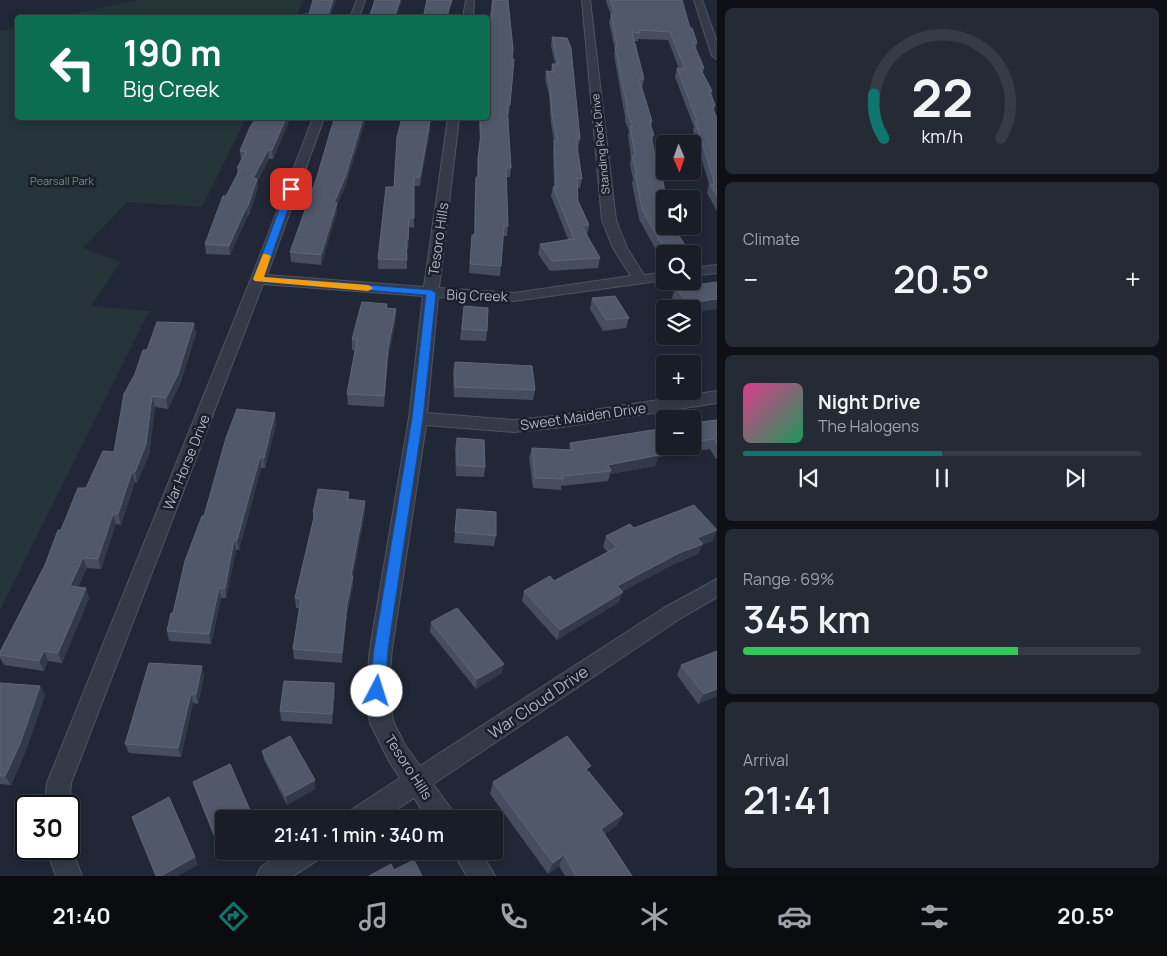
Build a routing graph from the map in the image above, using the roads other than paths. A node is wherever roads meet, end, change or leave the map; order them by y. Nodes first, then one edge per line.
1 (361, 0) edge
2 (470, 0) edge
3 (586, 0) edge
4 (698, 0) edge
5 (355, 15) edge
6 (468, 15) edge
7 (717, 56) edge
8 (317, 120) edge
9 (454, 120) edge
10 (717, 269) edge
11 (701, 271) edge
12 (656, 277) edge
13 (258, 279) junction
14 (640, 279) junction
15 (431, 293) junction
16 (717, 397) edge
17 (418, 418) junction
18 (717, 587) edge
19 (418, 782) junction
20 (57, 795) edge
21 (374, 810) edge
22 (437, 810) edge
23 (63, 860) edge
24 (295, 860) edge
25 (471, 860) edge
26 (69, 876) edge
27 (270, 876) edge
28 (482, 876) edge

1 - 5 street
2 - 6 street
3 - 14 street, Standing Rock Drive
4 - 7 street
8 - 13 street, War Horse Drive
9 - 15 street, Tesoro Hills
10 - 11 street
12 - 14 street, Big Creek
13 - 15 street, Big Creek
13 - 20 street, War Horse Drive
14 - 15 street, Big Creek
15 - 17 street, Tesoro Hills
16 - 17 street, Sweet Maiden Drive
17 - 19 street, Tesoro Hills
18 - 19 street, War Cloud Drive
19 - 21 street, War Cloud Drive
19 - 22 street, Tesoro Hills
23 - 26 street
24 - 27 street
25 - 28 street

